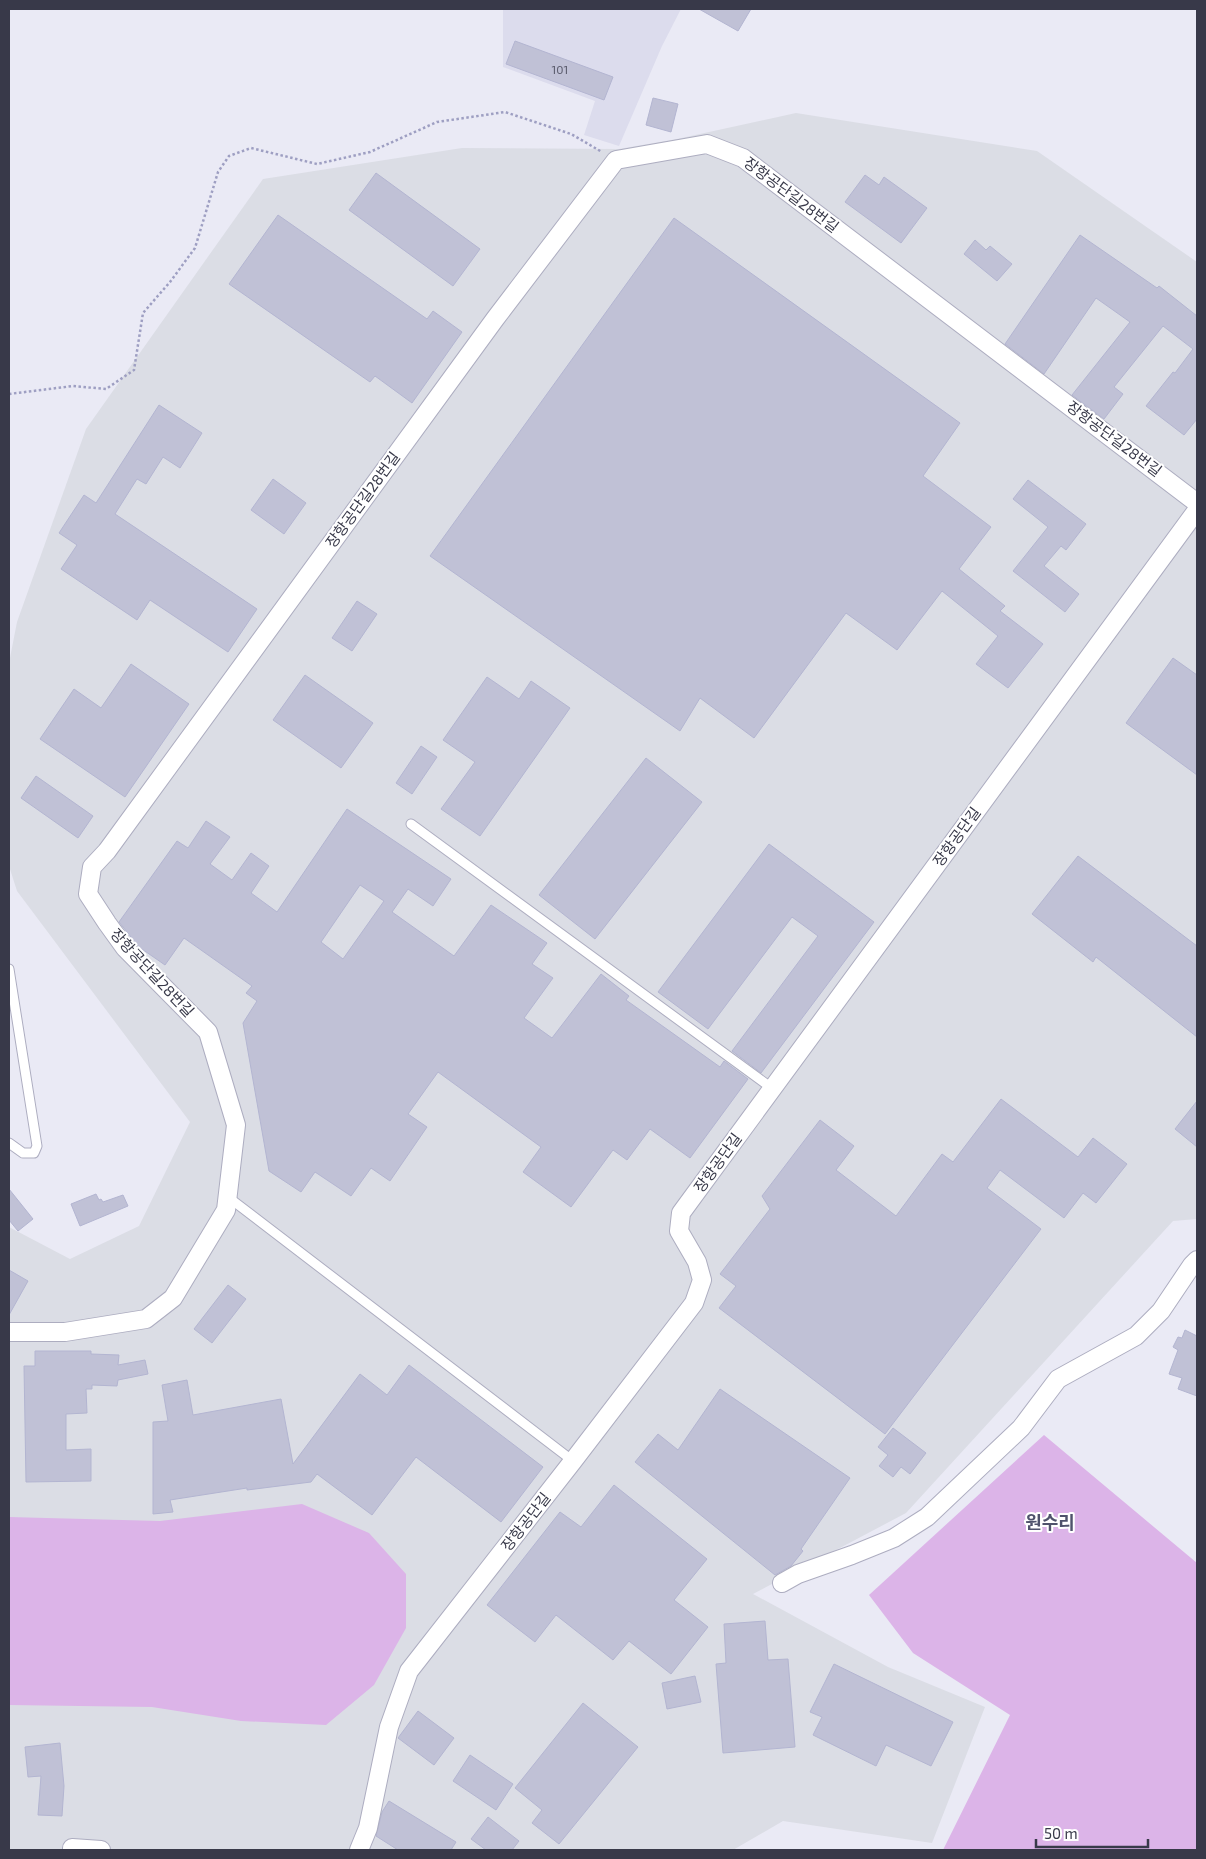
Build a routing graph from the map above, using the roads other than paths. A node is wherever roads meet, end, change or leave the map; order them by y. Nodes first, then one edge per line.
1 (1197, 503) edge
2 (1197, 510) edge
3 (411, 824) dead end
4 (9, 968) edge
5 (772, 1088) junction
6 (9, 1143) edge
7 (228, 1196) junction
8 (1197, 1260) edge
9 (9, 1332) edge
10 (573, 1461) junction
11 (782, 1583) dead end
12 (72, 1850) edge
13 (101, 1850) edge
14 (359, 1850) edge

1 - 7 street, 장항공단길28번길
2 - 5 street, 장항공단길
3 - 5 lane
4 - 6 lane
5 - 10 street, 장항공단길
7 - 9 street, 장항공단길28번길
7 - 10 lane
8 - 11 street
10 - 14 street, 장항공단길
12 - 13 street

